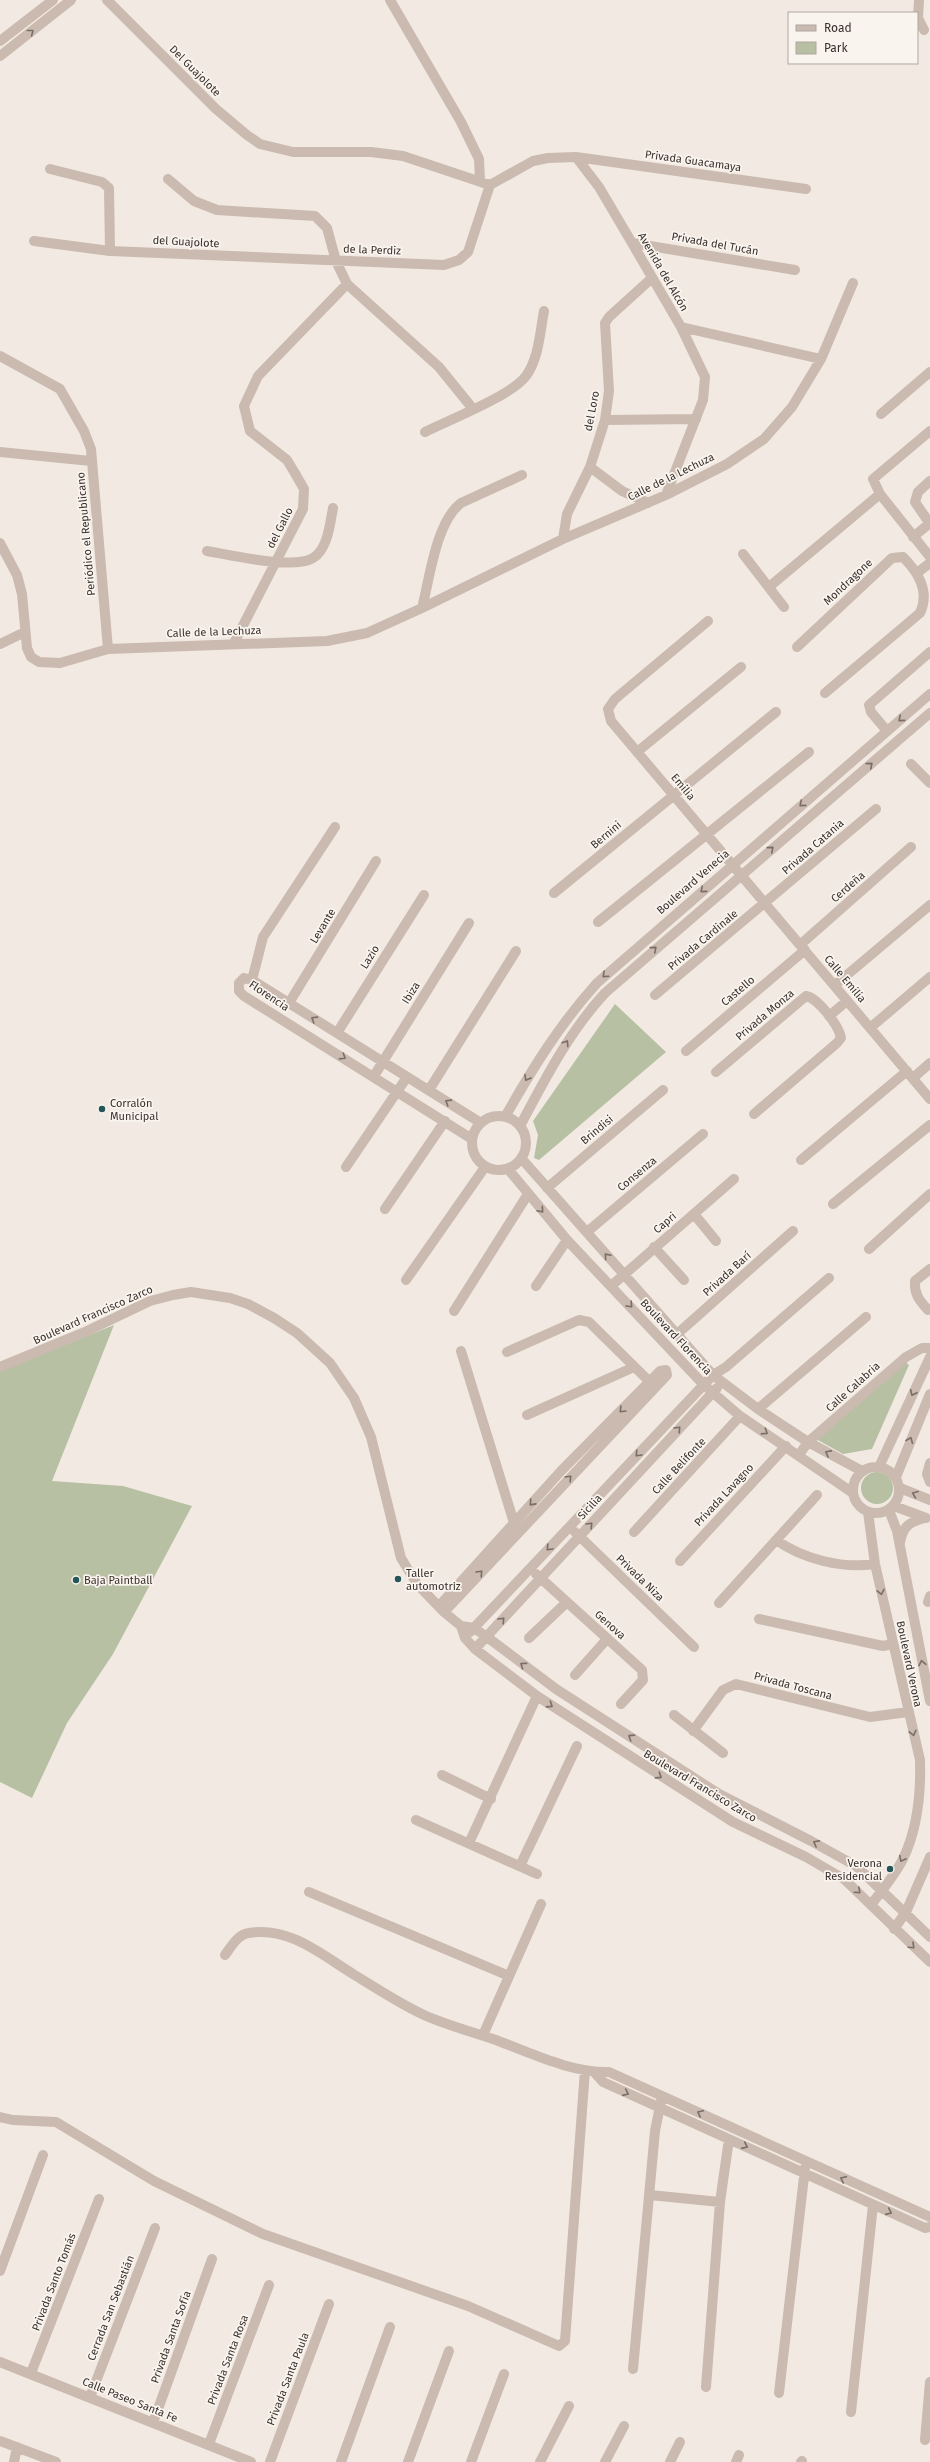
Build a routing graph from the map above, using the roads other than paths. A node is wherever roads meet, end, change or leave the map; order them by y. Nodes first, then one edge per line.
1 (53, 0) edge
2 (71, 0) edge
3 (107, 0) edge
4 (390, 0) edge
5 (919, 0) edge
6 (924, 30) dead end
7 (0, 41) edge
8 (0, 56) edge
9 (576, 157) junction
10 (50, 169) dead end
11 (168, 179) dead end
12 (480, 181) junction
13 (490, 185) junction
14 (806, 189) dead end
15 (34, 241) dead end
16 (632, 242) junction
17 (110, 251) junction
18 (336, 261) junction
19 (794, 270) dead end
20 (652, 278) junction
21 (853, 283) dead end
22 (347, 284) junction
23 (544, 311) dead end
24 (681, 327) junction
25 (0, 356) edge
26 (820, 359) junction
27 (930, 372) edge
28 (473, 409) junction
29 (881, 414) dead end
30 (696, 419) junction
31 (605, 420) junction
32 (930, 430) edge
33 (425, 432) dead end
34 (0, 452) edge
35 (91, 461) junction
36 (590, 467) junction
37 (522, 475) dead end
38 (930, 480) edge
39 (880, 494) junction
40 (666, 495) junction
41 (648, 503) junction
42 (333, 508) dead end
43 (930, 524) edge
44 (913, 537) junction
45 (563, 539) junction
46 (0, 543) edge
47 (207, 551) dead end
48 (743, 554) dead end
49 (930, 557) edge
50 (276, 562) junction
51 (930, 563) edge
52 (917, 574) junction
53 (769, 587) junction
54 (784, 607) dead end
55 (422, 608) junction
56 (708, 621) dead end
57 (25, 632) junction
58 (234, 643) junction
59 (0, 644) edge
60 (797, 647) dead end
61 (108, 649) junction
62 (930, 652) edge
63 (741, 667) dead end
64 (826, 693) dead end
65 (930, 694) edge
66 (776, 712) dead end
67 (930, 713) edge
68 (887, 732) junction
69 (637, 752) junction
70 (809, 752) dead end
71 (911, 764) dead end
72 (930, 783) edge
73 (673, 795) junction
74 (876, 809) dead end
75 (335, 827) dead end
76 (706, 834) junction
77 (911, 847) dead end
78 (376, 861) dead end
79 (732, 864) junction
80 (741, 874) junction
81 (554, 893) dead end
82 (424, 895) dead end
83 (766, 903) junction
84 (930, 906) edge
85 (598, 922) dead end
86 (469, 923) dead end
87 (803, 947) junction
88 (516, 951) dead end
89 (930, 977) edge
90 (252, 980) junction
91 (835, 985) junction
92 (655, 995) dead end
93 (847, 1000) junction
94 (289, 1003) junction
95 (829, 1016) junction
96 (870, 1028) junction
97 (337, 1033) junction
98 (686, 1051) dead end
99 (383, 1061) junction
100 (930, 1063) edge
101 (716, 1072) dead end
102 (910, 1075) junction
103 (374, 1076) junction
104 (407, 1077) junction
105 (429, 1090) junction
106 (663, 1090) dead end
107 (397, 1092) junction
108 (930, 1099) edge
109 (754, 1114) dead end
110 (505, 1117) junction
111 (445, 1121) junction
112 (481, 1123) junction
113 (930, 1125) edge
114 (520, 1126) junction
115 (703, 1134) dead end
116 (472, 1139) junction
117 (521, 1158) junction
118 (801, 1160) dead end
119 (346, 1167) dead end
120 (485, 1167) junction
121 (508, 1169) junction
122 (734, 1179) dead end
123 (547, 1188) junction
124 (528, 1194) junction
125 (930, 1194) edge
126 (833, 1204) dead end
127 (385, 1209) dead end
128 (694, 1214) junction
129 (793, 1231) dead end
130 (587, 1232) junction
131 (567, 1240) junction
132 (716, 1241) dead end
133 (654, 1247) junction
134 (869, 1249) dead end
135 (930, 1268) edge
136 (624, 1275) junction
137 (829, 1278) dead end
138 (406, 1280) dead end
139 (684, 1280) dead end
140 (536, 1286) dead end
141 (612, 1286) junction
142 (928, 1310) dead end
143 (454, 1311) dead end
144 (866, 1318) dead end
145 (676, 1335) junction
146 (930, 1348) edge
147 (461, 1351) dead end
148 (507, 1352) dead end
149 (930, 1357) edge
150 (0, 1366) edge
151 (634, 1367) junction
152 (718, 1372) junction
153 (722, 1382) junction
154 (704, 1385) junction
155 (713, 1392) junction
156 (930, 1394) edge
157 (758, 1409) junction
158 (526, 1414) dead end
159 (740, 1416) junction
160 (808, 1442) junction
161 (786, 1446) junction
162 (799, 1454) junction
163 (930, 1463) edge
164 (879, 1467) junction
165 (862, 1471) junction
166 (896, 1477) junction
167 (930, 1482) edge
168 (900, 1488) junction
169 (853, 1493) junction
170 (817, 1495) dead end
171 (930, 1500) edge
172 (892, 1508) junction
173 (868, 1512) junction
174 (928, 1519) edge
175 (516, 1527) junction
176 (570, 1527) junction
177 (634, 1532) dead end
178 (580, 1536) junction
179 (776, 1540) junction
180 (899, 1544) junction
181 (680, 1561) dead end
182 (875, 1564) junction
183 (530, 1568) junction
184 (541, 1578) junction
185 (567, 1602) junction
186 (719, 1603) dead end
187 (442, 1609) junction
188 (759, 1619) dead end
189 (461, 1626) junction
190 (474, 1628) junction
191 (486, 1637) junction
192 (465, 1638) junction
193 (529, 1638) dead end
194 (607, 1639) junction
195 (893, 1644) junction
196 (694, 1646) dead end
197 (475, 1649) junction
198 (575, 1675) dead end
199 (928, 1685) edge
200 (537, 1696) junction
201 (930, 1701) edge
202 (621, 1704) dead end
203 (908, 1712) junction
204 (674, 1715) dead end
205 (693, 1731) junction
206 (577, 1746) dead end
207 (723, 1753) dead end
208 (442, 1775) dead end
209 (492, 1799) junction
210 (416, 1820) dead end
211 (469, 1843) junction
212 (930, 1857) edge
213 (520, 1866) junction
214 (537, 1874) dead end
215 (882, 1890) junction
216 (309, 1892) dead end
217 (541, 1904) dead end
218 (871, 1905) junction
219 (906, 1912) junction
220 (894, 1929) junction
221 (930, 1938) edge
222 (225, 1955) dead end
223 (930, 1962) edge
224 (509, 1976) junction
225 (482, 2036) junction
226 (589, 2071) junction
227 (664, 2096) junction
228 (659, 2107) junction
229 (0, 2117) edge
230 (730, 2139) junction
231 (43, 2155) dead end
232 (808, 2162) junction
233 (803, 2172) junction
234 (650, 2195) junction
235 (99, 2199) dead end
236 (720, 2202) junction
237 (873, 2204) junction
238 (930, 2217) edge
239 (930, 2227) edge
240 (155, 2228) dead end
241 (212, 2260) dead end
242 (0, 2270) edge
243 (269, 2284) dead end
244 (329, 2304) dead end
245 (390, 2328) dead end
246 (449, 2351) dead end
247 (0, 2362) edge
248 (633, 2369) dead end
249 (31, 2373) junction
250 (504, 2374) dead end
251 (930, 2382) edge
252 (706, 2387) dead end
253 (779, 2393) dead end
254 (90, 2397) junction
255 (569, 2406) dead end
256 (851, 2412) dead end
257 (153, 2423) junction
258 (624, 2426) dead end
259 (925, 2440) dead end
260 (0, 2441) edge
261 (680, 2442) dead end
262 (209, 2444) junction
263 (17, 2447) junction
264 (14, 2462) edge
265 (56, 2462) edge
266 (250, 2462) edge
267 (270, 2462) edge
268 (341, 2462) edge
269 (408, 2462) edge
270 (470, 2462) edge
271 (540, 2462) edge
272 (605, 2462) edge
273 (670, 2462) edge

1 - 7 street
8 -> 2 street
3 - 12 street, Del Guajolote
4 - 12 street
5 - 6 street
9 - 13 street
9 - 14 street, Privada Guacamaya
9 - 16 street, Avenida del Alcón
10 - 17 street
11 - 18 street, de la Perdiz
12 - 13 street
13 - 18 street, de la Perdiz
15 - 17 street, del Guajolote
16 - 19 street, Privada del Tucán
16 - 20 street, Avenida del Alcón
17 - 18 street, del Guajolote
18 - 22 street
20 - 24 street, Avenida del Alcón
20 - 31 street, del Loro
21 - 26 street, Calle de la Lechuza
22 - 28 street
22 - 50 street, del Gallo
23 - 28 street
24 - 26 street
24 - 30 street, Avenida del Alcón
25 - 35 street
26 - 40 street, Calle de la Lechuza
27 - 29 street
28 - 33 street
30 - 31 street
30 - 40 street, Avenida del Alcón
31 - 36 street, del Loro
32 - 39 street
34 - 35 street, Periódico el Republicano
35 - 61 street, Periódico el Republicano
36 - 41 street
36 - 45 street, del Loro
37 - 55 street
38 - 43 street
39 - 44 street
39 - 53 street
40 - 41 street, Calle de la Lechuza
41 - 45 street, Calle de la Lechuza
42 - 50 street
43 - 44 street
44 - 49 street
45 - 55 street, Calle de la Lechuza
46 - 57 street, Calle de la Lechuza
47 - 50 street
48 - 53 street
50 - 58 street, del Gallo
51 - 52 street
52 - 60 street, Mondragone
52 - 64 street
53 - 54 street
55 - 58 street, Calle de la Lechuza
56 - 69 street, Emilia
57 - 59 street
57 - 61 street, Calle de la Lechuza
58 - 61 street, Calle de la Lechuza
62 - 68 street
63 - 69 street
65 -> 68 street, Boulevard Venecia
66 - 73 street, Bernini
80 -> 67 street
68 -> 79 street, Boulevard Venecia
69 - 73 street, Emilia
70 - 76 street
71 - 72 street
73 - 76 street, Emilia
73 - 81 street, Bernini
74 - 83 street, Privada Catania
75 - 90 street
76 - 79 street, Emilia
76 - 85 street
77 - 87 street, Cerdeña
78 - 94 street, Levante
79 - 80 street, Emilia
79 -> 110 street, Boulevard Venecia
80 - 83 street, Calle Emilia
114 -> 80 street
82 - 97 street, Lazio
83 - 87 street, Calle Emilia
83 - 92 street, Privada Cardinale
84 - 91 street
86 - 99 street, Ibiza
87 - 91 street, Calle Emilia
87 - 98 street, Castello
88 - 105 street
89 - 96 street
90 - 94 street, Florencia
90 -> 103 street, Florencia
91 - 93 street, Calle Emilia
93 - 95 street
93 - 96 street, Calle Emilia
97 -> 94 street, Florencia
95 - 101 street, Privada Monza
95 - 109 street
96 - 102 street, Calle Emilia
97 - 99 street, Florencia
99 - 103 street, Ibiza
99 - 104 street, Florencia
100 - 102 street
102 - 108 street, Calle Emilia
102 - 118 street
103 - 107 street, Florencia
104 - 105 street, Florencia
104 - 107 street
112 -> 105 street, Florencia
106 - 123 street, Brindisi
107 - 111 street, Florencia
107 - 119 street
110 - 112 street
110 - 114 street
111 - 116 street, Florencia
111 - 127 street
112 - 116 street
113 - 126 street
114 - 117 street
115 - 130 street, Consenza
116 - 120 street
117 - 121 street
117 - 123 street, Boulevard Florencia
120 - 121 street
120 - 138 street
121 - 124 street, Boulevard Florencia
122 - 128 street, Capri
123 - 130 street, Boulevard Florencia
124 -> 131 street, Boulevard Florencia
124 - 143 street
125 - 134 street
128 - 132 street
128 - 133 street, Capri
129 - 145 street, Privada Barí
136 -> 130 street, Boulevard Florencia
131 - 140 street
131 - 141 street, Boulevard Florencia
133 - 136 street, Capri
133 - 139 street
135 - 142 street
136 - 141 street, Capri
136 - 145 street, Boulevard Florencia
137 - 152 street, Sicilia
141 -> 154 street, Boulevard Florencia
144 - 157 street
145 - 152 street, Boulevard Florencia
146 - 160 street, Calle Calabria
147 - 175 street
148 - 151 street
149 -> 164 street
150 - 187 street, Boulevard Francisco Zarco
151 - 158 street
151 - 175 street
152 - 153 street, Boulevard Florencia
152 - 154 street, Sicilia
153 - 155 street, Sicilia
153 - 157 street, Boulevard Florencia
154 - 155 street, Boulevard Florencia
154 -> 176 street, Sicilia
155 - 159 street, Boulevard Florencia
178 -> 155 street, Sicilia
166 -> 156 street
157 - 160 street, Boulevard Florencia
159 -> 161 street, Boulevard Florencia
159 - 177 street, Calle Belifonte
160 - 162 street, Calle Calabria
165 -> 160 street, Boulevard Florencia
161 - 162 street, Boulevard Florencia
161 - 181 street, Privada Lavagno
162 - 169 street, Boulevard Florencia
163 - 167 street
164 - 165 street
164 - 166 street
165 - 169 street
166 - 168 street
171 -> 168 street
168 - 172 street
169 - 173 street
170 - 179 street
172 - 173 street
172 - 174 street
172 - 180 street, Boulevard Verona
173 - 182 street, Boulevard Verona
174 - 180 street
175 - 187 street
176 - 178 street, Privada Niza
176 -> 183 street, Sicilia
178 - 184 street, Sicilia
178 - 196 street, Privada Niza
179 - 182 street
179 - 186 street
199 -> 180 street, Boulevard Verona
182 -> 195 street, Boulevard Verona
183 - 184 street, Genova
183 - 190 street, Sicilia
184 - 185 street, Genova
191 -> 184 street, Sicilia
185 - 193 street
185 - 194 street, Genova
187 - 189 street, Boulevard Francisco Zarco
188 - 195 street
189 - 190 street, Boulevard Francisco Zarco
189 - 192 street, Boulevard Francisco Zarco
190 - 191 street, Boulevard Francisco Zarco
190 - 192 street, Sicilia
191 - 197 street, Sicilia
215 -> 191 street, Boulevard Francisco Zarco
192 - 197 street, Boulevard Francisco Zarco
194 - 198 street
194 - 202 street, Genova
195 - 203 street, Boulevard Verona
197 - 200 street, Boulevard Francisco Zarco
199 - 201 street, Boulevard Verona
200 - 209 street
200 -> 218 street, Boulevard Francisco Zarco
203 - 205 street, Privada Toscana
203 -> 215 street, Boulevard Verona
204 - 205 street
205 - 207 street
206 - 213 street
208 - 209 street
209 - 211 street
210 - 211 street
211 - 213 street
212 - 219 street
213 - 214 street
215 - 218 street, Boulevard Verona
215 - 219 street, Boulevard Francisco Zarco
216 - 224 street
217 - 224 street
218 - 220 street, Boulevard Francisco Zarco
219 - 220 street
219 - 221 street, Boulevard Francisco Zarco
220 -> 223 street, Boulevard Francisco Zarco
222 - 225 street
224 - 225 street
225 - 226 street
226 - 227 street
226 -> 228 street
226 - 229 street
227 - 228 street
232 -> 227 street
228 - 230 street
228 - 234 street
230 -> 233 street
230 - 236 street
231 - 242 street
232 - 233 street
238 -> 232 street
233 - 237 street
233 - 253 street
234 - 236 street
234 - 248 street
235 - 249 street, Privada Santo Tomás
236 - 252 street
237 -> 239 street
237 - 256 street
240 - 254 street, Cerrada San Sebastián
241 - 257 street, Privada Santa Sofía
243 - 262 street, Privada Santa Rosa
244 - 267 street, Privada Santa Paula
245 - 268 street
246 - 269 street
247 - 249 street, Calle Paseo Santa Fe
249 - 254 street, Calle Paseo Santa Fe
250 - 270 street
251 - 259 street
254 - 257 street, Calle Paseo Santa Fe
255 - 271 street
257 - 262 street, Calle Paseo Santa Fe
258 - 272 street
260 - 263 street
261 - 273 street
262 - 266 street, Calle Paseo Santa Fe
263 - 264 street
263 - 265 street

